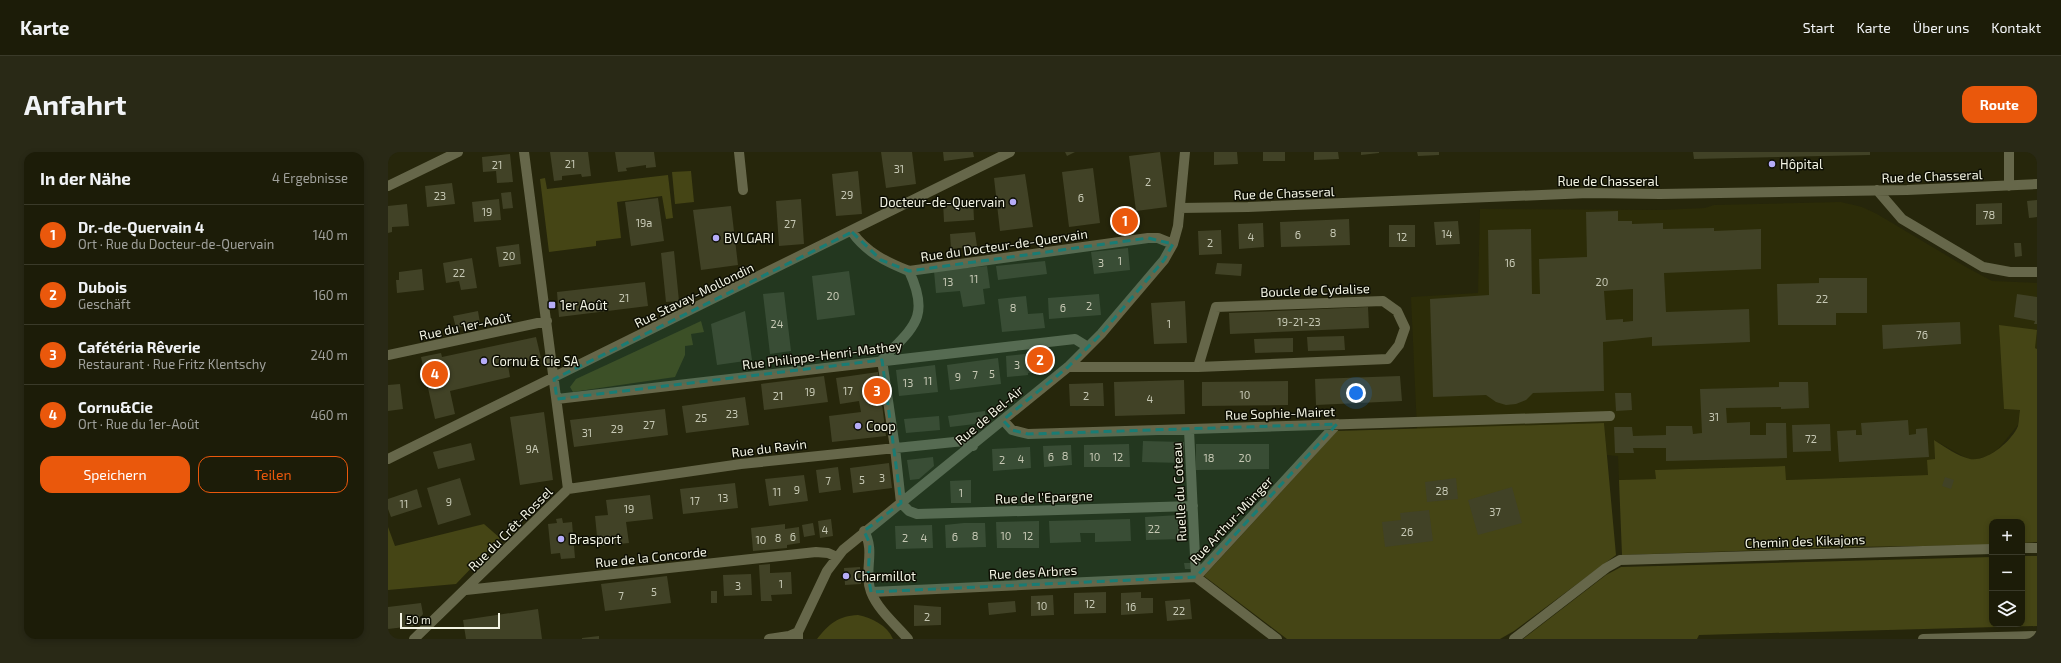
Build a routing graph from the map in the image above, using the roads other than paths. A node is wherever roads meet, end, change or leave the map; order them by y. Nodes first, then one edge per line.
1 (458, 152) edge
2 (524, 152) edge
3 (739, 152) edge
4 (1010, 152) edge
5 (1185, 152) edge
6 (2009, 152) edge
7 (2037, 184) edge
8 (388, 186) edge
9 (2009, 186) junction
10 (743, 190) dead end
11 (1877, 190) junction
12 (1180, 208) junction
13 (852, 232) junction
14 (1173, 244) junction
15 (909, 271) junction
16 (2037, 272) edge
17 (547, 322) junction
18 (1088, 347) junction
19 (388, 355) edge
20 (882, 360) junction
21 (1068, 367) junction
22 (1198, 367) junction
23 (554, 378) junction
24 (557, 399) junction
25 (1610, 416) dead end
26 (1003, 420) junction
27 (1337, 424) junction
28 (1189, 430) junction
29 (973, 446) junction
30 (895, 448) junction
31 (388, 459) edge
32 (568, 489) junction
33 (901, 503) junction
34 (1193, 506) junction
35 (864, 531) junction
36 (2025, 548) edge
37 (2037, 548) edge
38 (1989, 549) edge
39 (837, 557) junction
40 (1196, 577) junction
41 (466, 590) junction
42 (870, 592) junction
43 (798, 636) edge
44 (2037, 636) edge
45 (414, 639) edge
46 (769, 639) edge
47 (908, 639) edge
48 (1277, 639) edge
49 (1514, 639) edge
50 (1923, 639) edge

1 - 8 street
2 - 17 street, Rue du Crêt-Rossel
3 - 10 street
4 - 13 street, Rue Stavay-Mollondin
5 - 12 street, Rue de Bel-Air
6 - 9 street
7 - 9 street, Rue de Chasseral
9 - 11 street, Rue de Chasseral
11 - 12 street, Rue de Chasseral
11 - 16 street
12 - 14 street, Rue de Bel-Air
13 - 15 street, Rue du Docteur-de-Quervain
13 - 23 street, Rue Stavay-Mollondin
14 - 15 street, Rue du Docteur-de-Quervain
14 - 18 street, Rue de Bel-Air
15 - 20 street
17 - 19 street, Rue du 1er-Août
17 - 23 street, Rue du Crêt-Rossel
18 - 20 street, Rue Philippe-Henri-Mathey
18 - 21 street, Rue de Bel-Air
20 - 24 street, Rue Philippe-Henri-Mathey
20 - 30 street
21 - 22 street, Boucle de Cydalise
21 - 26 street, Rue de Bel-Air
22 - 22 street, Boucle de Cydalise
23 - 24 street, Rue du Crêt-Rossel
23 - 31 street, Rue Stavay-Mollondin
24 - 32 street, Rue du Crêt-Rossel
25 - 27 street, Rue Sophie-Mairet
26 - 28 street, Rue Sophie-Mairet
26 - 29 street, Rue de Bel-Air
27 - 28 street, Rue Sophie-Mairet
27 - 40 street, Rue Arthur-Münger
28 - 34 street, Ruelle du Coteau
29 - 30 street, Rue du Ravin
29 - 33 street, Rue de Bel-Air
30 - 32 street, Rue du Ravin
30 - 33 street
32 - 41 street, Rue du Crêt-Rossel
33 - 34 street, Rue de l'Epargne
33 - 35 street, Rue de Bel-Air
34 - 40 street, Ruelle du Coteau
35 - 39 street, Rue de Bel-Air
35 - 42 street
36 - 37 street
38 - 49 street, Chemin des Kikajons
39 - 41 street, Rue de la Concorde
39 - 43 street, Rue de Bel-Air
40 - 42 street, Rue des Arbres
40 - 48 street, Rue Arthur-Münger
41 - 45 street, Rue du Crêt-Rossel
42 - 47 street
43 - 46 street
44 - 50 street

